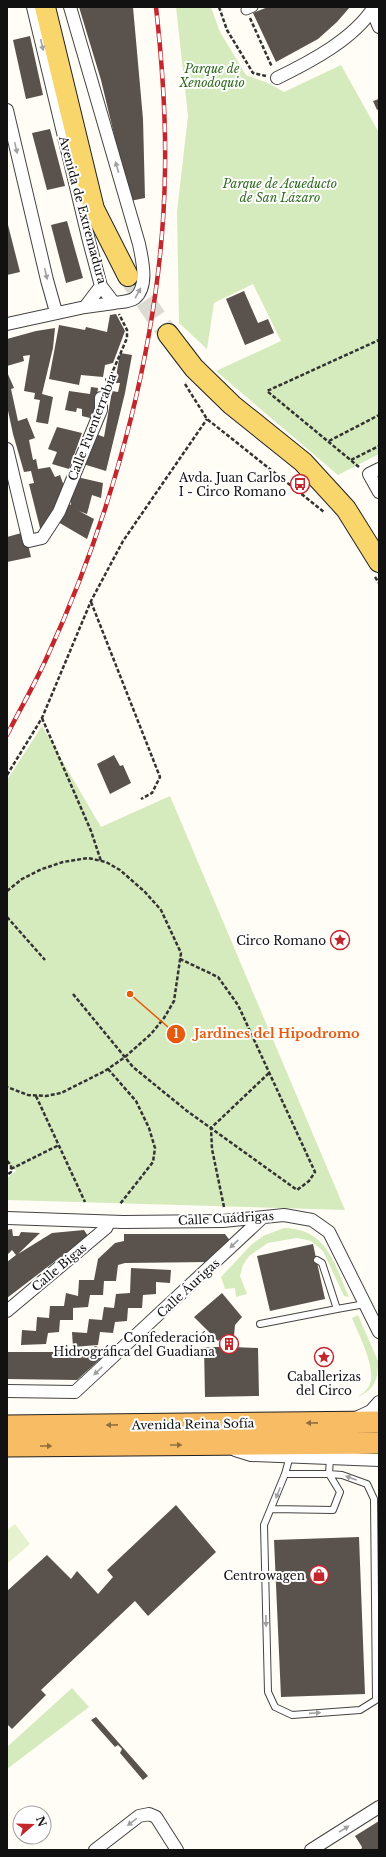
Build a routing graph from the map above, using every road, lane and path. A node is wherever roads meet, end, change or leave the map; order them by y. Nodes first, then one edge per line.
1 (33, 7) edge
2 (45, 7) edge
3 (70, 7) edge
4 (219, 7) edge
5 (250, 8) edge
6 (373, 9) edge
7 (379, 27) edge
8 (276, 78) junction
9 (7, 110) edge
10 (128, 276) tunnel mouth
11 (101, 286) junction
12 (114, 303) junction
13 (85, 307) junction
14 (56, 312) junction
15 (7, 324) edge
16 (168, 334) tunnel mouth
17 (379, 340) edge
18 (184, 382) dead end
19 (101, 398) joint
20 (379, 415) edge
21 (207, 419) junction
22 (329, 441) junction
23 (379, 446) edge
24 (7, 449) edge
25 (352, 460) junction
26 (374, 472) edge
27 (379, 492) edge
28 (326, 513) dead end
29 (377, 570) edge
30 (379, 583) edge
31 (91, 601) junction
32 (42, 718) junction
33 (7, 775) edge
34 (141, 798) dead end
35 (102, 861) junction
36 (7, 891) edge
37 (7, 917) edge
38 (180, 959) junction
39 (45, 960) dead end
40 (73, 994) dead end
41 (125, 1058) junction
42 (108, 1069) junction
43 (269, 1073) junction
44 (7, 1087) edge
45 (36, 1096) junction
46 (211, 1128) junction
47 (58, 1145) junction
48 (7, 1161) edge
49 (11, 1169) junction
50 (7, 1175) edge
51 (85, 1202) dead end
52 (120, 1204) dead end
53 (224, 1207) dead end
54 (7, 1218) edge
55 (262, 1218) junction
56 (109, 1222) junction
57 (317, 1260) dead end
58 (365, 1304) junction
59 (337, 1309) junction
60 (7, 1311) edge
61 (260, 1324) dead end
62 (379, 1332) edge
63 (7, 1391) edge
64 (379, 1402) edge
65 (344, 1422) junction
66 (379, 1422) edge
67 (7, 1426) edge
68 (379, 1443) edge
69 (220, 1445) junction
70 (7, 1446) edge
71 (290, 1456) junction
72 (330, 1458) junction
73 (379, 1460) edge
74 (285, 1474) junction
75 (329, 1474) junction
76 (271, 1509) junction
77 (379, 1807) edge
78 (95, 1850) edge
79 (177, 1850) edge
80 (311, 1850) edge

1 -> 11 street, Avenida de Extremadura
2 - 10 main road, Avenida de Extremadura
12 -> 3 street
4 - 8 path
5 - 8 path
6 - 7 street
6 - 8 street
9 -> 14 street
11 - 12 street, Avenida de Extremadura
11 - 13 street
12 - 13 street
12 - 19 path, Calle Fuenterrabía
13 - 14 street
14 - 15 street
16 - 29 main road
17 - 22 path
18 - 21 path
19 - 24 street, Calle Fuenterrabía
20 - 22 path
21 - 28 path
21 - 31 path
22 - 25 path
23 - 25 path
25 - 26 path
26 - 27 street
29 - 30 path
31 - 32 path
31 - 34 path
32 - 33 path
32 - 35 path
35 - 36 path
35 - 38 path
37 - 39 path
38 - 41 path
38 - 43 path
40 - 41 path
41 - 42 path
41 - 46 path
42 - 45 path
42 - 52 path
43 - 46 path
43 - 46 path
44 - 45 path
45 - 47 path
46 - 53 path
47 - 49 path
47 - 51 path
48 - 49 path
49 - 50 path
54 - 56 street, Calle Cuádrigas
55 - 56 street, Calle Cuádrigas
55 - 58 street, Calle Cuádrigas
55 -> 63 street, Calle Áurigas
56 - 60 street, Calle Bigas
57 - 59 lane
58 - 59 lane
58 - 62 street, Calle Cuádrigas
59 - 61 lane
64 - 65 street
65 - 66 highway, Avenida Reina Sofía
65 -> 67 highway, Avenida Reina Sofía
68 - 69 highway, Avenida Reina Sofía
70 -> 69 highway, Avenida Reina Sofía
69 - 71 street
71 - 72 street
71 - 74 lane
72 - 73 street
72 - 75 lane
74 - 75 lane
74 -> 76 lane
75 - 76 lane
76 -> 75 lane
80 -> 77 street
79 -> 78 street

